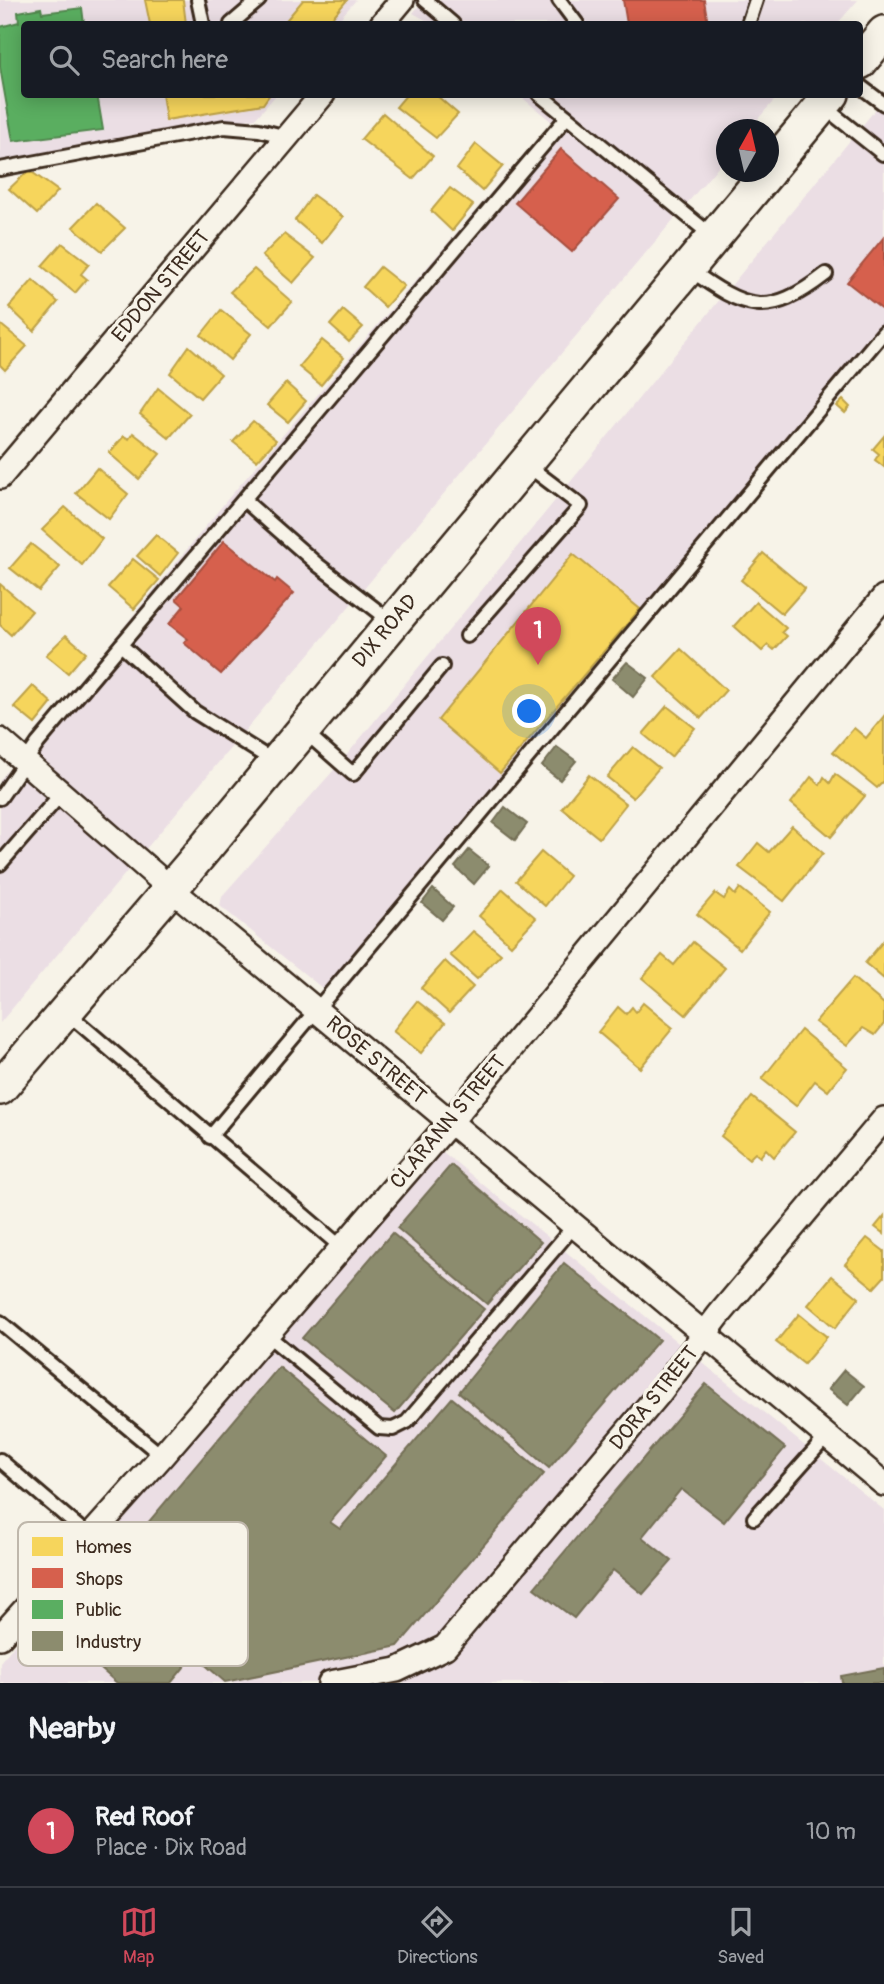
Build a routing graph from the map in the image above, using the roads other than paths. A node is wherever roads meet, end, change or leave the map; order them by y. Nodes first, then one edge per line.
1 (198, 0) edge
2 (259, 0) edge
3 (402, 0) edge
4 (425, 0) edge
5 (559, 0) edge
6 (756, 0) edge
7 (202, 21) edge
8 (234, 21) edge
9 (384, 21) edge
10 (450, 21) edge
11 (576, 21) edge
12 (749, 21) edge
13 (884, 33) edge
14 (863, 57) edge
15 (863, 89) edge
16 (320, 98) edge
17 (544, 98) edge
18 (828, 100) edge
19 (884, 104) edge
20 (567, 117) junction
21 (287, 137) junction
22 (883, 154) edge
23 (779, 158) edge
24 (0, 169) edge
25 (759, 182) edge
26 (713, 237) junction
27 (687, 268) junction
28 (826, 274) dead end
29 (884, 332) edge
30 (525, 463) junction
31 (0, 477) edge
32 (244, 500) junction
33 (884, 597) edge
34 (393, 622) junction
35 (467, 636) dead end
36 (121, 645) junction
37 (442, 666) dead end
38 (302, 730) junction
39 (0, 740) edge
40 (25, 762) junction
41 (276, 763) junction
42 (61, 794) junction
43 (0, 798) edge
44 (0, 864) edge
45 (170, 888) junction
46 (316, 1009) junction
47 (65, 1011) junction
48 (0, 1088) edge
49 (884, 1119) edge
50 (451, 1121) junction
51 (210, 1137) junction
52 (574, 1226) junction
53 (341, 1247) junction
54 (0, 1322) edge
55 (266, 1334) junction
56 (705, 1335) junction
57 (828, 1435) junction
58 (162, 1456) junction
59 (0, 1460) edge
60 (884, 1483) edge
61 (754, 1518) dead end
62 (73, 1522) edge
63 (102, 1522) edge
64 (18, 1610) edge
65 (3, 1626) edge
66 (330, 1683) edge

1 - 7 lane
2 - 8 lane
3 - 9 street
4 - 10 lane
5 - 11 lane
6 - 12 lane
13 - 14 main road
15 - 19 lane
16 - 21 street, EDDON STREET
17 - 20 lane
18 - 22 lane
18 - 23 main road, DIX ROAD
20 - 26 lane
20 - 32 lane
21 - 24 lane
21 - 31 street, EDDON STREET
25 - 26 main road, DIX ROAD
26 - 27 main road, DIX ROAD
27 - 28 lane
27 - 30 main road, DIX ROAD
29 - 46 lane
30 - 34 main road, DIX ROAD
30 - 35 lane
32 - 34 lane
32 - 36 lane
33 - 50 street, CLARANN STREET
34 - 38 main road, DIX ROAD
36 - 40 lane
36 - 41 lane
37 - 38 lane
38 - 41 main road, DIX ROAD
39 - 40 street, ROSE STREET
40 - 42 street, ROSE STREET
40 - 43 lane
41 - 45 main road, DIX ROAD
42 - 44 lane
42 - 45 street, ROSE STREET
45 - 46 street, ROSE STREET
45 - 47 main road, DIX ROAD
46 - 50 street, ROSE STREET
46 - 51 lane
47 - 48 main road, DIX ROAD
47 - 51 lane
49 - 56 street, DORA STREET
50 - 52 street, ROSE STREET
50 - 53 street, CLARANN STREET
51 - 53 lane
52 - 55 lane
52 - 56 street, ROSE STREET
53 - 55 street, CLARANN STREET
54 - 58 lane
55 - 58 street, CLARANN STREET
56 - 57 street, ROSE STREET
56 - 66 street, DORA STREET
57 - 60 street, ROSE STREET
57 - 61 lane
58 - 63 street, CLARANN STREET
59 - 62 lane
64 - 65 street, CLARANN STREET

